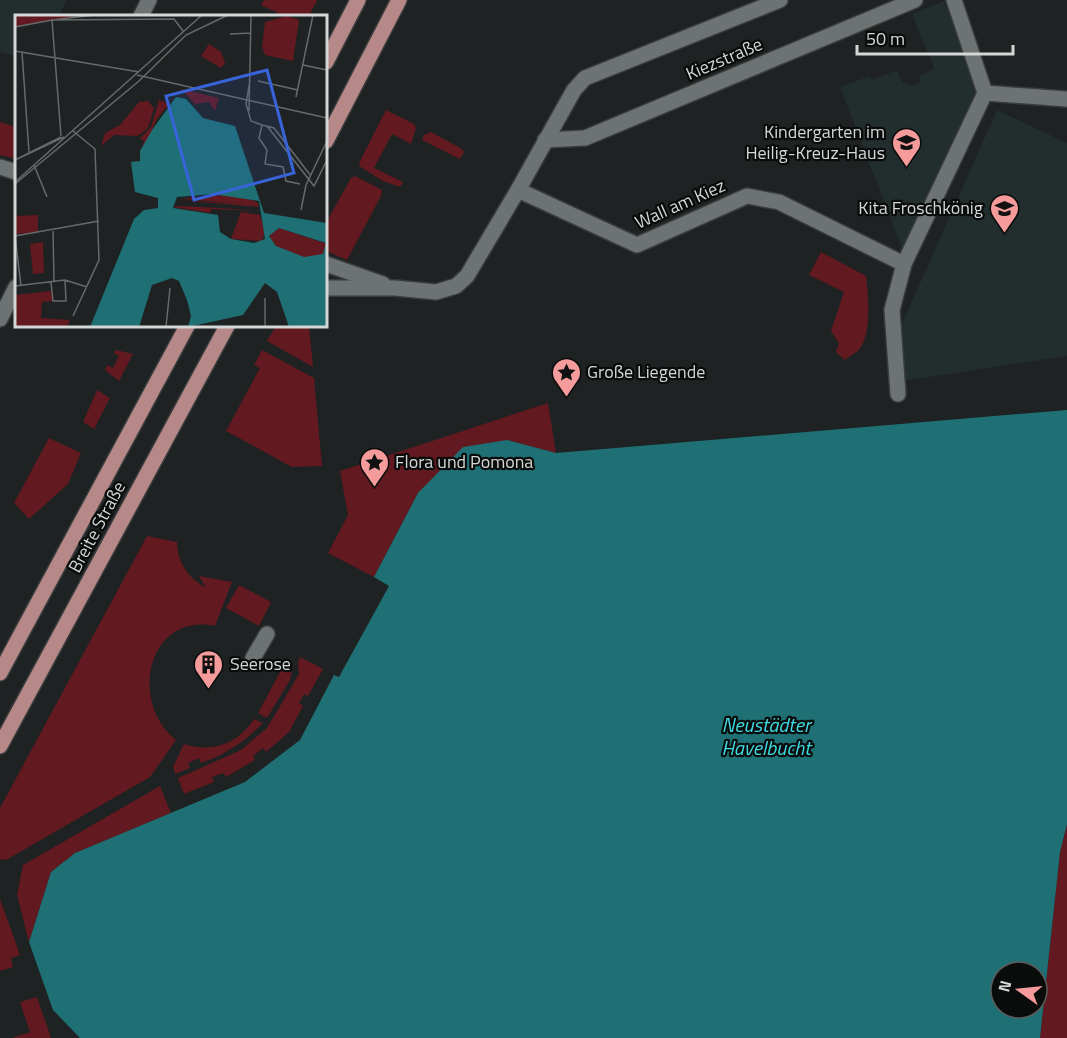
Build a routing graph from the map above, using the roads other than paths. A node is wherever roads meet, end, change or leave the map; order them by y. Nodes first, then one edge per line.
1 (149, 0) edge
2 (358, 0) edge
3 (399, 0) edge
4 (780, 0) edge
5 (915, 0) edge
6 (954, 0) edge
7 (142, 15) edge
8 (327, 60) edge
9 (985, 93) junction
10 (1067, 99) edge
11 (327, 139) edge
12 (545, 141) junction
13 (0, 167) edge
14 (15, 172) edge
15 (518, 190) junction
16 (327, 264) edge
17 (904, 264) junction
18 (327, 288) edge
19 (394, 288) junction
20 (15, 289) edge
21 (0, 319) edge
22 (185, 327) edge
23 (226, 327) edge
24 (898, 393) dead end
25 (267, 634) dead end
26 (253, 658) dead end
27 (0, 673) edge
28 (0, 746) edge

1 - 7 street
2 - 8 main road
3 - 11 main road
4 - 12 street, Kiezstraße
5 - 12 street, Kiezstraße
6 - 9 street
9 - 10 street
9 - 17 street
12 - 15 street, Kiezstraße
13 - 14 street
15 - 17 street, Wall am Kiez
15 - 19 street
16 - 19 street
17 - 24 street
18 - 19 street
20 - 21 street
22 - 27 main road, Breite Straße
23 - 28 main road, Breite Straße
25 - 26 street

